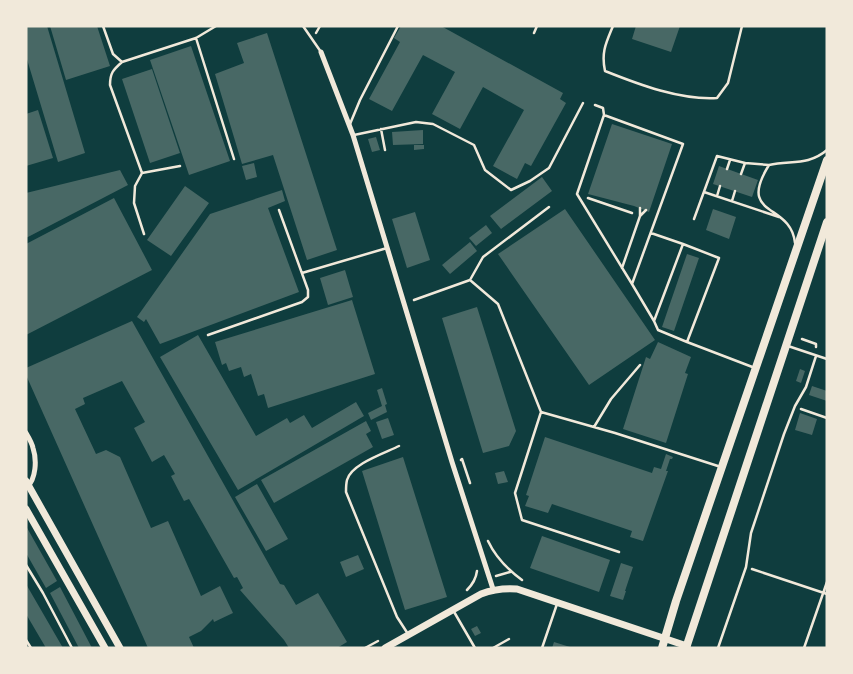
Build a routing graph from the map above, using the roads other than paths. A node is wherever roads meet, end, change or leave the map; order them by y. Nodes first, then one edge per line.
1 (103, 26) edge
2 (216, 26) edge
3 (303, 26) edge
4 (398, 26) edge
5 (537, 26) edge
6 (613, 26) edge
7 (742, 26) edge
8 (534, 33) dead end
9 (196, 38) junction
10 (321, 52) joint
11 (122, 62) junction
12 (583, 104) dead end
13 (595, 105) dead end
14 (604, 115) junction
15 (350, 126) junction
16 (381, 129) junction
17 (353, 135) junction
18 (385, 150) dead end
19 (827, 150) edge
20 (234, 159) dead end
21 (730, 160) junction
22 (827, 160) edge
23 (745, 163) junction
24 (769, 165) junction
25 (180, 166) dead end
26 (727, 169) dead end
27 (142, 173) junction
28 (741, 174) dead end
29 (720, 186) dead end
30 (735, 191) dead end
31 (704, 192) junction
32 (717, 196) junction
33 (732, 201) junction
34 (549, 207) dead end
35 (640, 208) dead end
36 (279, 210) dead end
37 (646, 210) dead end
38 (640, 216) junction
39 (783, 218) junction
40 (694, 220) dead end
41 (827, 222) edge
42 (651, 233) junction
43 (144, 234) dead end
44 (683, 244) junction
45 (387, 248) junction
46 (796, 250) junction
47 (622, 268) junction
48 (302, 273) junction
49 (470, 280) junction
50 (632, 284) junction
51 (414, 300) dead end
52 (654, 321) junction
53 (208, 335) dead end
54 (687, 342) junction
55 (785, 346) junction
56 (816, 356) junction
57 (827, 359) edge
58 (640, 365) dead end
59 (756, 368) junction
60 (540, 412) junction
61 (594, 427) junction
62 (26, 433) edge
63 (399, 446) dead end
64 (723, 467) junction
65 (27, 485) edge
66 (26, 509) edge
67 (619, 552) dead end
68 (26, 565) edge
69 (493, 589) junction
70 (558, 602) junction
71 (452, 610) junction
72 (408, 634) junction
73 (665, 638) junction
74 (509, 639) dead end
75 (26, 640) edge
76 (686, 647) edge
77 (31, 648) edge
78 (72, 648) edge
79 (106, 648) edge
80 (120, 648) edge
81 (385, 648) edge
82 (475, 648) edge
83 (493, 648) edge
84 (542, 648) edge
85 (662, 648) edge
86 (718, 648) edge

1 - 11 lane
2 - 9 lane
3 - 10 lane
4 - 15 lane
5 - 8 lane
6 - 7 lane
9 - 11 lane
9 - 20 lane
10 - 15 street
11 - 27 lane
12 - 16 lane
13 - 14 lane
14 - 42 lane
14 - 47 lane
15 - 17 street
16 - 17 lane
16 - 18 lane
17 - 45 street
19 - 24 lane
21 - 23 lane
21 - 26 lane
21 - 31 lane
22 - 46 main road
23 - 24 lane
23 - 28 lane
24 - 39 lane
25 - 27 lane
27 - 43 lane
29 - 32 lane
30 - 33 lane
31 - 32 lane
31 - 40 lane
32 - 33 lane
33 - 39 lane
34 - 49 lane
35 - 38 lane
36 - 48 lane
37 - 38 lane
38 - 47 lane
39 - 46 lane
41 - 55 main road
42 - 44 lane
42 - 50 lane
44 - 52 lane
44 - 54 lane
45 - 48 lane
45 - 69 street
46 - 59 main road
47 - 50 lane
48 - 53 lane
49 - 51 lane
49 - 60 lane
50 - 52 lane
52 - 54 lane
54 - 59 lane
55 - 56 lane
55 - 76 main road
56 - 57 lane
56 - 86 lane
58 - 61 lane
59 - 64 main road
60 - 61 lane
60 - 67 lane
61 - 64 lane
62 - 65 street
63 - 72 lane
64 - 73 main road
65 - 80 street
66 - 79 street
68 - 78 lane
69 - 70 street
69 - 71 street
70 - 73 street
70 - 84 lane
71 - 72 street
71 - 82 lane
72 - 81 street
73 - 76 street
73 - 85 main road
74 - 83 lane
75 - 77 lane

